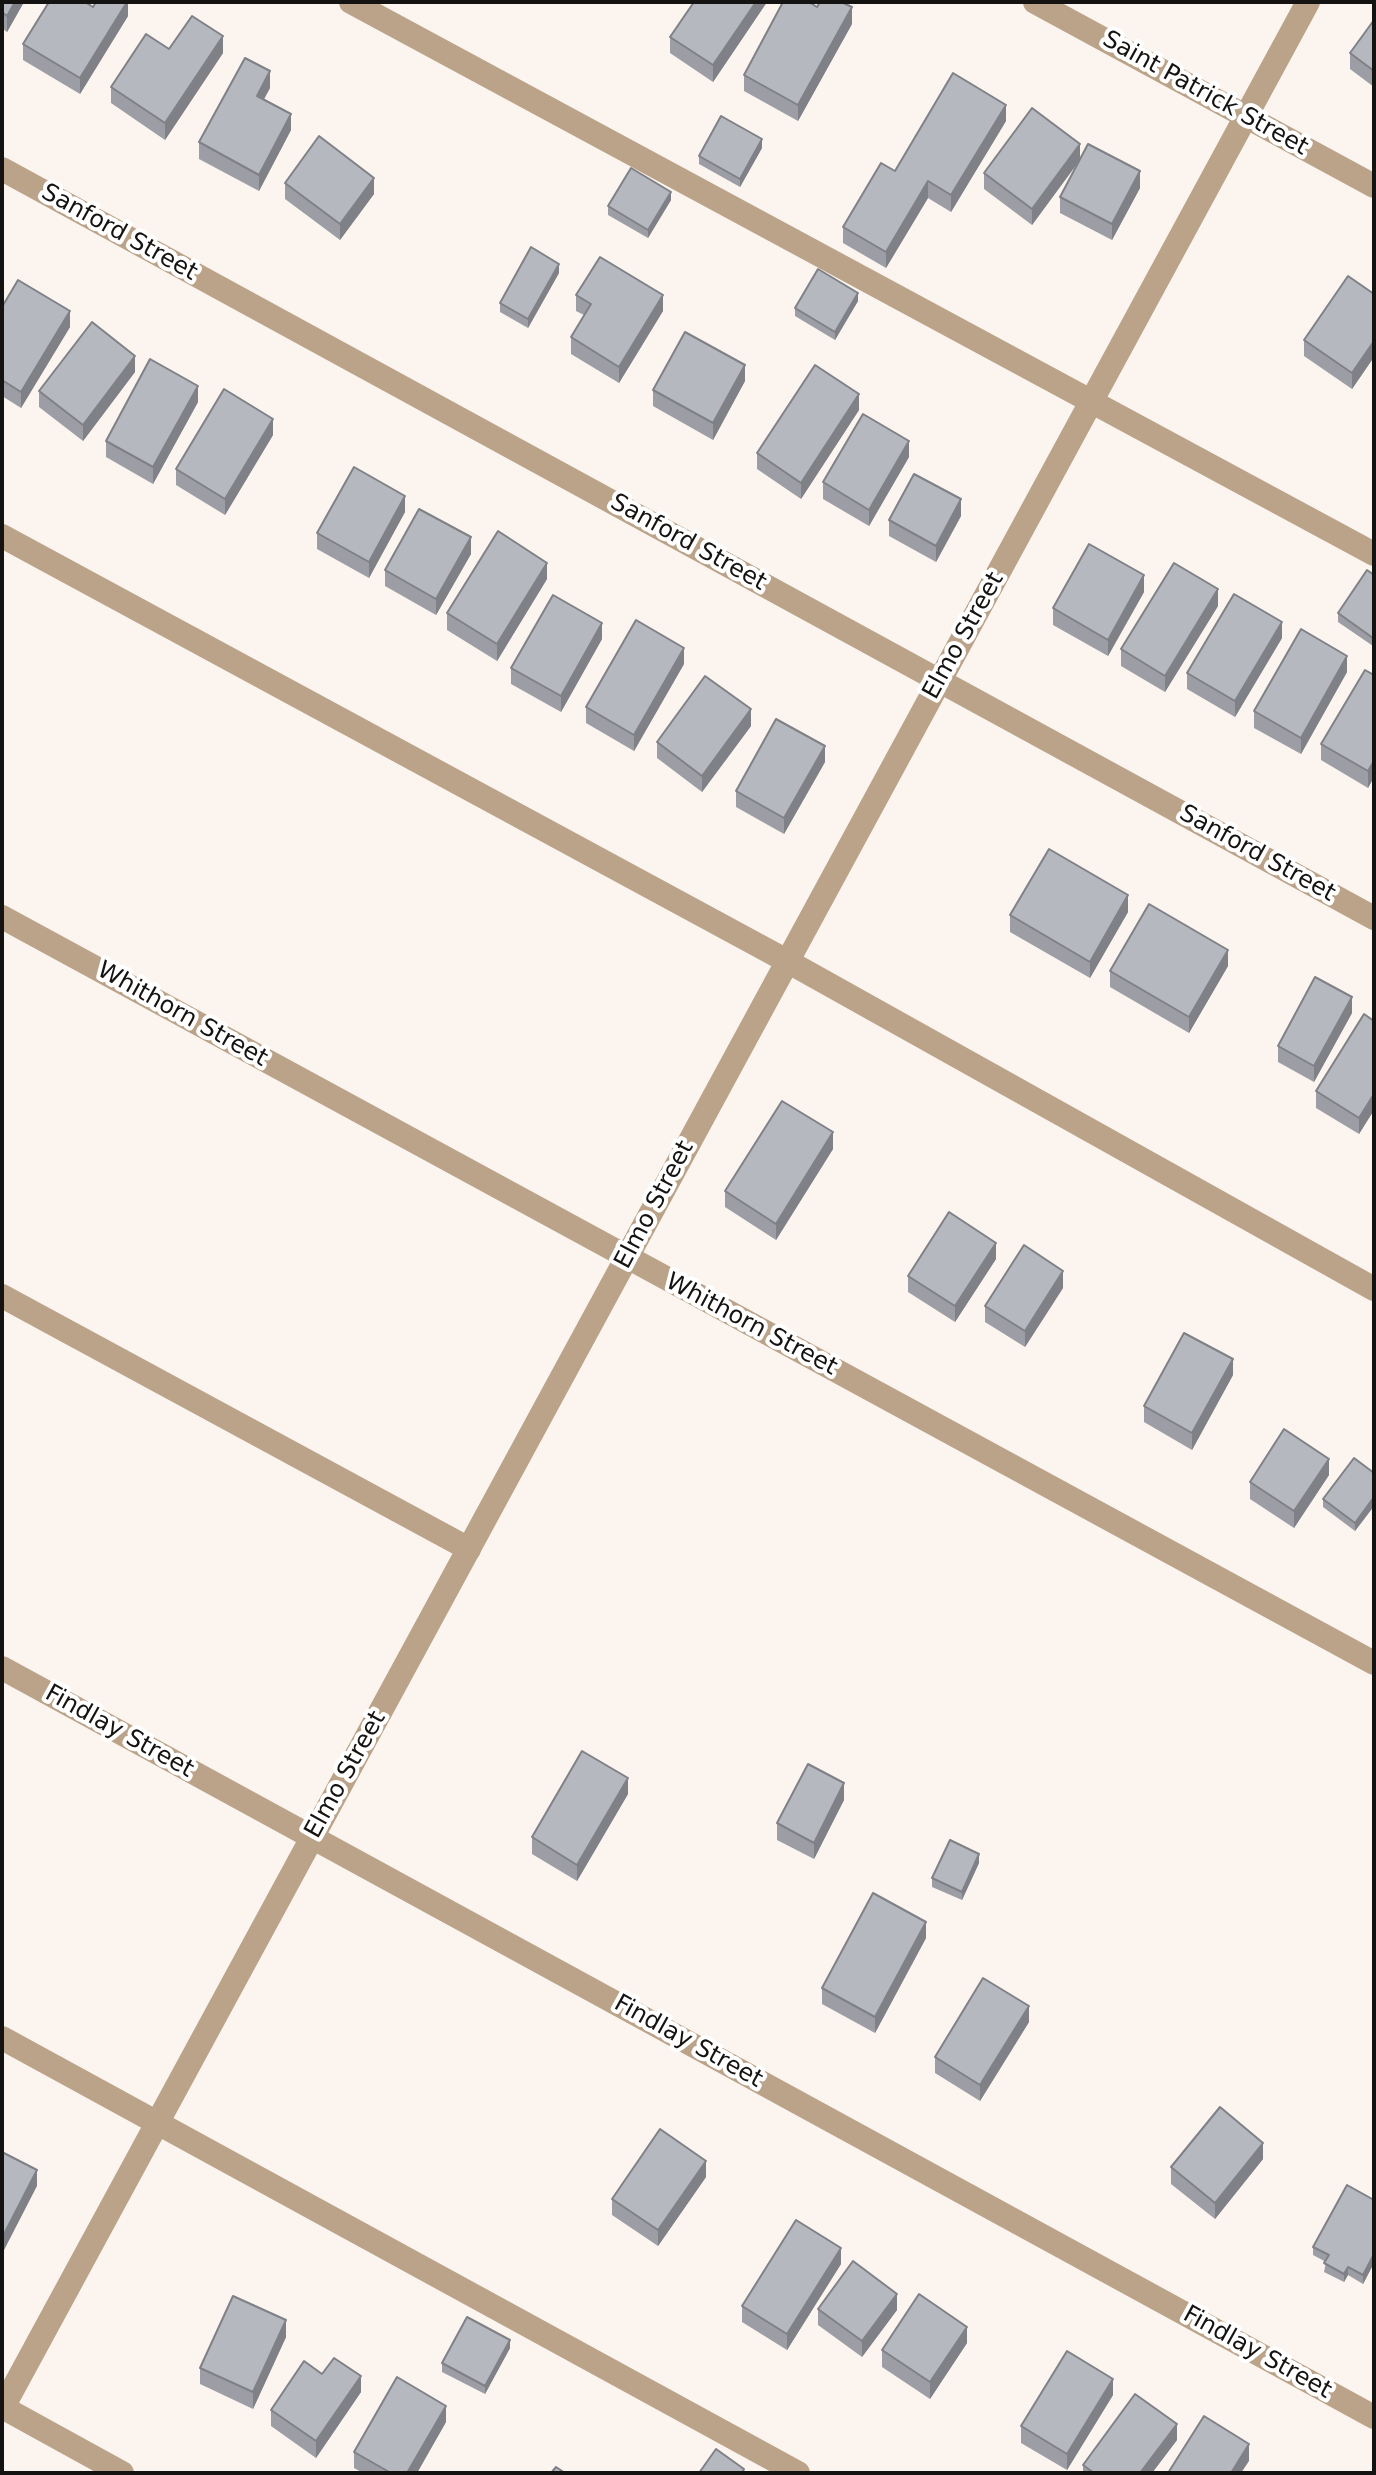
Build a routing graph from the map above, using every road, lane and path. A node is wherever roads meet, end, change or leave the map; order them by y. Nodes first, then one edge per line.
1 (351, 2) edge
2 (1035, 2) edge
3 (1308, 2) edge
4 (1246, 117) junction
5 (2, 169) edge
6 (1374, 186) edge
7 (1092, 401) junction
8 (2, 536) edge
9 (1374, 554) edge
10 (940, 681) junction
11 (2, 917) edge
12 (1374, 918) edge
13 (787, 961) junction
14 (627, 1258) junction
15 (1374, 1289) edge
16 (2, 1296) edge
17 (469, 1549) junction
18 (1374, 1663) edge
19 (2, 1668) edge
20 (312, 1837) junction
21 (2, 2038) edge
22 (157, 2122) junction
23 (2, 2408) edge
24 (1374, 2417) edge
25 (122, 2473) edge
26 (798, 2473) edge

1 - 7 street
2 - 4 street, Saint Patrick Street
3 - 4 street, Elmo Street
4 - 6 street, Saint Patrick Street
4 - 7 street, Elmo Street
5 - 10 street, Sanford Street
7 - 9 street
7 - 10 street, Elmo Street
8 - 13 street
10 - 12 street, Sanford Street
10 - 13 street, Elmo Street
11 - 14 street, Whithorn Street
13 - 14 street, Elmo Street
13 - 15 street
14 - 17 street, Elmo Street
14 - 18 street, Whithorn Street
16 - 17 street
17 - 20 street, Elmo Street
19 - 20 street, Findlay Street
20 - 22 street, Elmo Street
20 - 24 street, Findlay Street
21 - 22 street
22 - 23 street, Elmo Street
22 - 26 street
23 - 25 street

